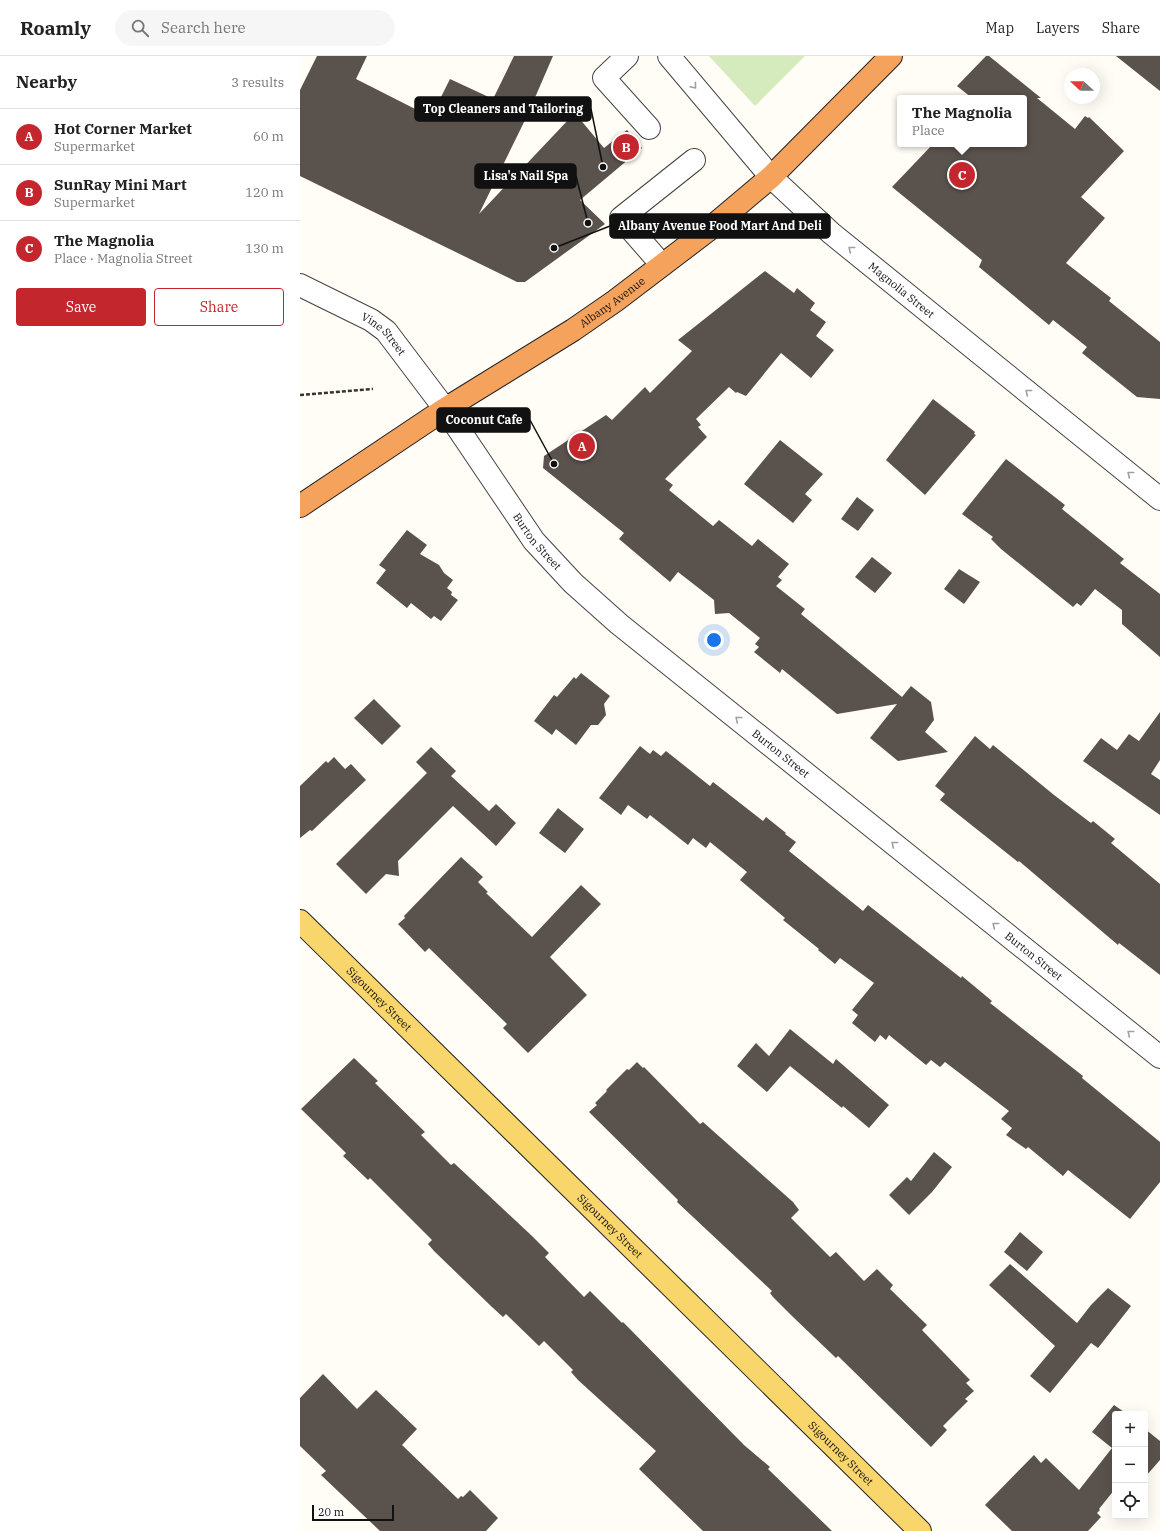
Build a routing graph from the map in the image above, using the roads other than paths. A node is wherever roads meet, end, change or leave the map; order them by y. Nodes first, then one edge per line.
1 (627, 56) edge
2 (669, 56) edge
3 (891, 56) edge
4 (649, 128) dead end
5 (694, 160) dead end
6 (772, 177) junction
7 (662, 265) junction
8 (300, 285) edge
9 (445, 409) junction
10 (1160, 499) edge
11 (300, 506) edge
12 (300, 922) edge
13 (1160, 1057) edge
14 (920, 1531) edge

1 - 4 street
2 -> 6 street, Magnolia Street
3 - 6 highway, Albany Avenue
5 - 7 street
6 - 7 highway, Albany Avenue
10 -> 6 street, Magnolia Street
7 - 9 highway, Albany Avenue
8 - 9 street, Vine Street
9 - 11 highway, Albany Avenue
13 -> 9 street, Burton Street
12 - 14 main road, Sigourney Street

